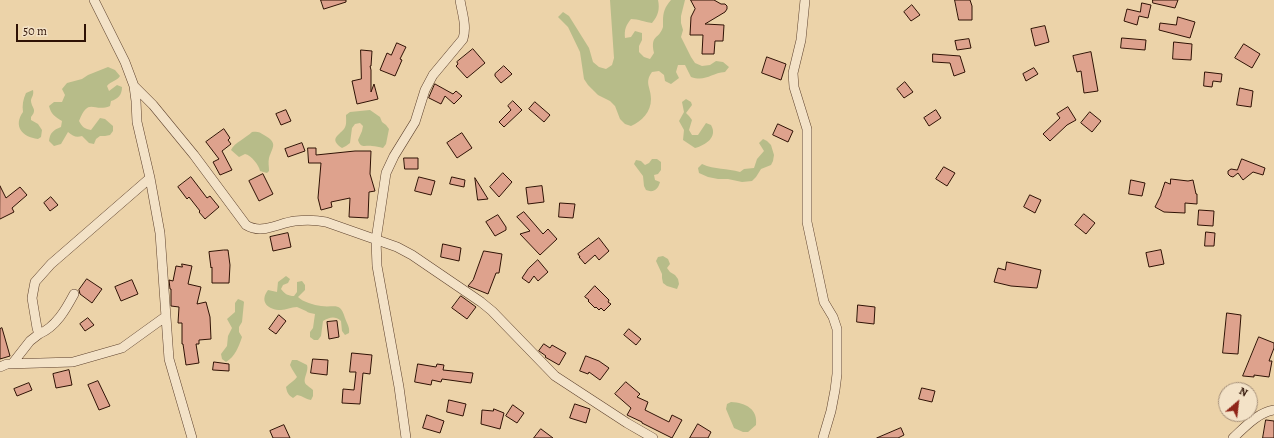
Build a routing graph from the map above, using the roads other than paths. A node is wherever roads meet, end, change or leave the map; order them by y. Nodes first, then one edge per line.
1 (94, 0) edge
2 (460, 0) edge
3 (805, 0) edge
4 (134, 86) junction
5 (150, 178) junction
6 (376, 240) junction
7 (74, 294) dead end
8 (165, 317) junction
9 (39, 334) junction
10 (12, 364) junction
11 (0, 367) edge
12 (1274, 410) edge
13 (192, 438) edge
14 (406, 438) edge
15 (653, 438) edge
16 (823, 438) edge
17 (1233, 438) edge

1 - 4 street
2 - 6 street
3 - 16 street
4 - 5 street
4 - 6 street
5 - 8 street
5 - 9 street
6 - 14 street
6 - 15 street
7 - 9 street
8 - 10 street
8 - 13 street
9 - 10 street
10 - 11 street
12 - 17 street

